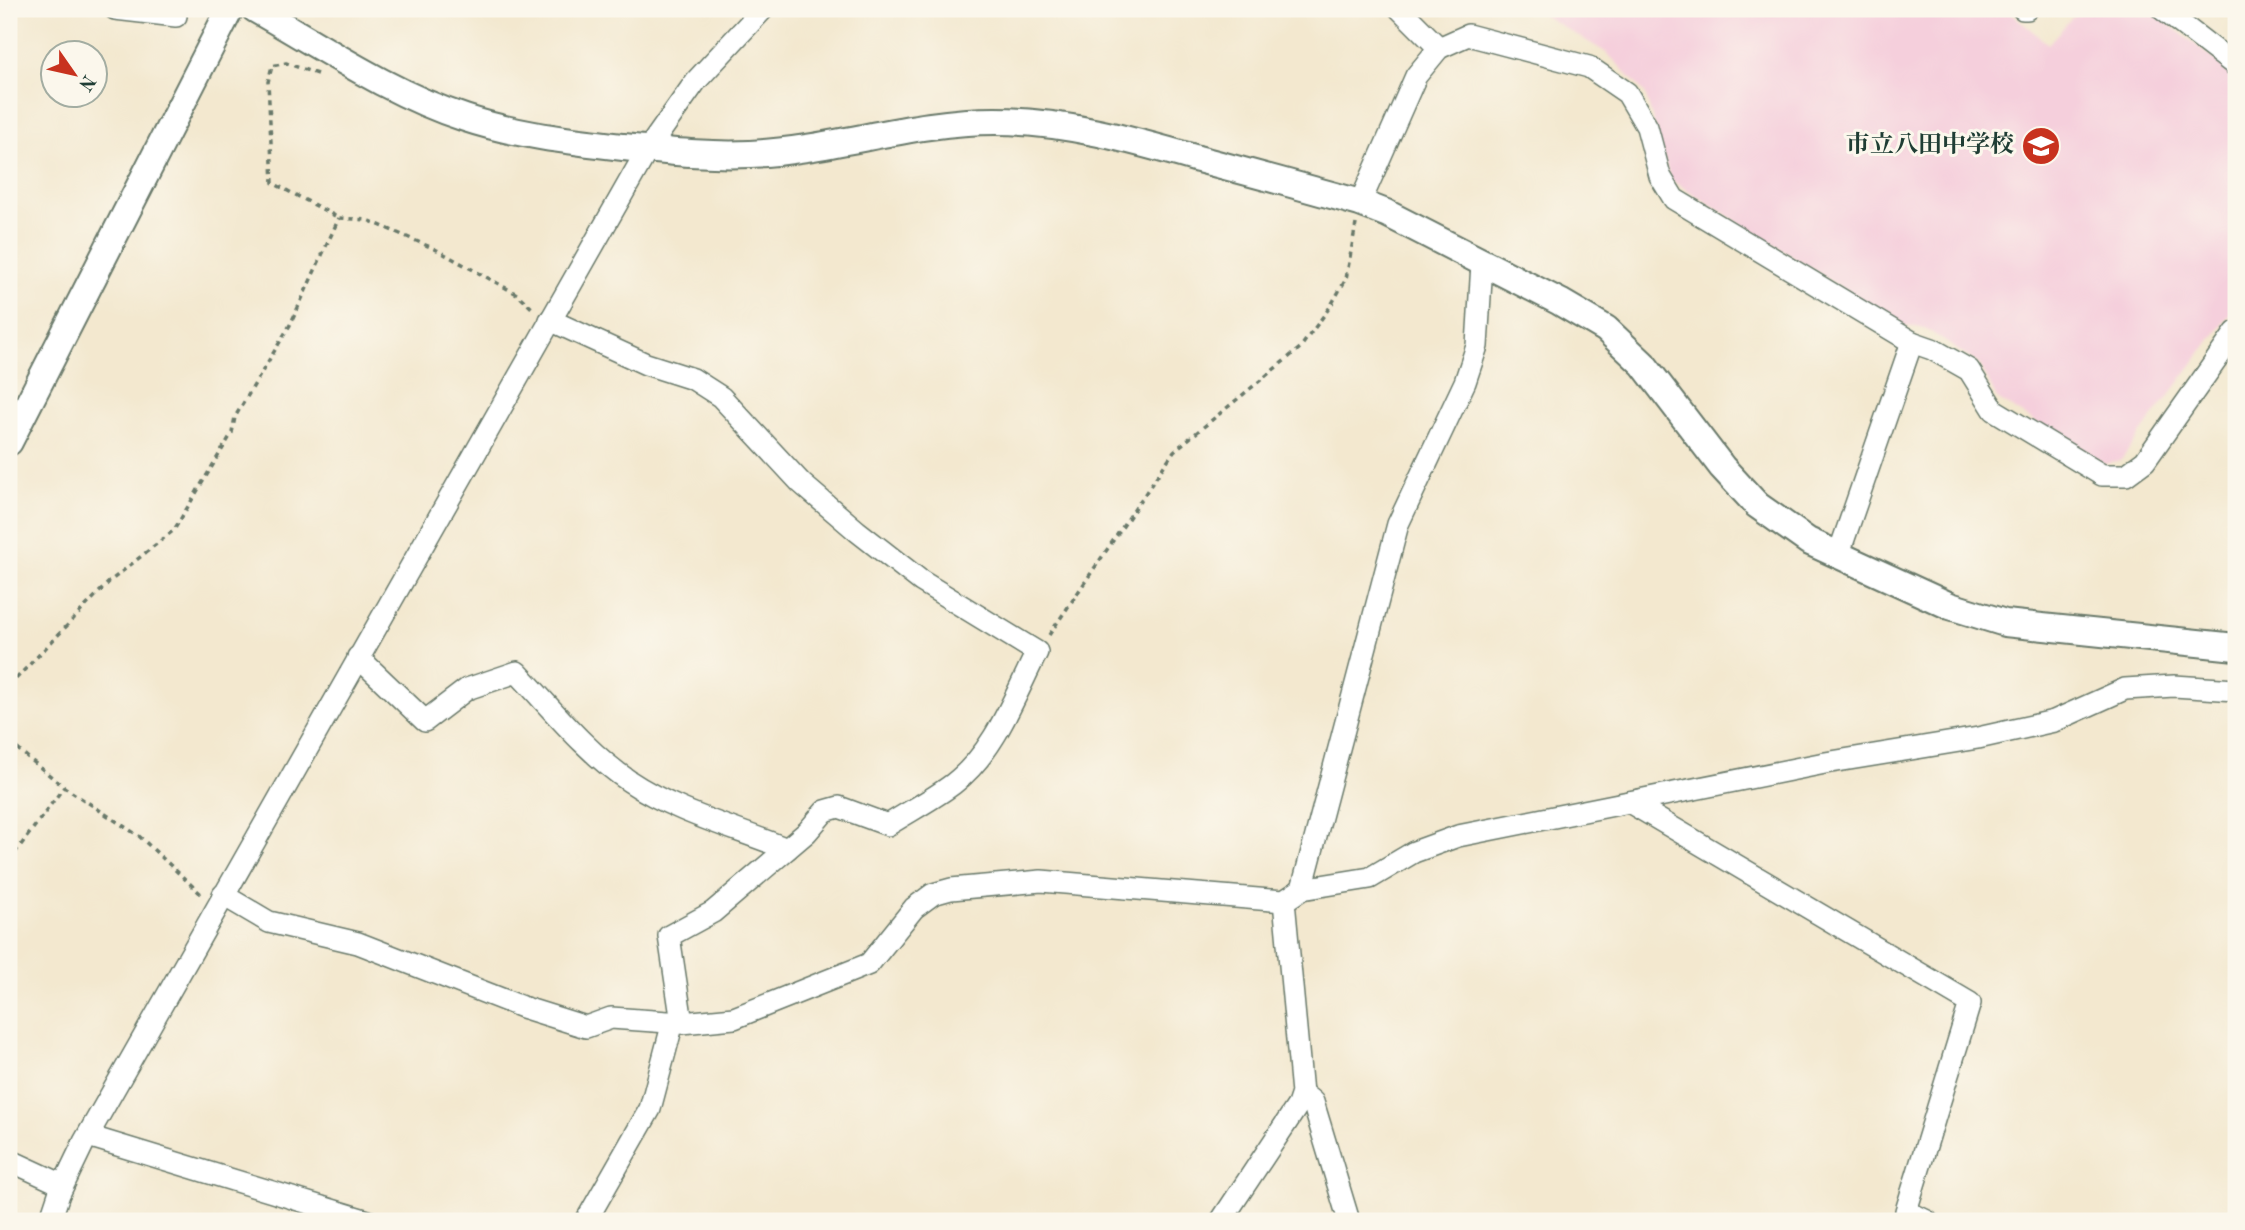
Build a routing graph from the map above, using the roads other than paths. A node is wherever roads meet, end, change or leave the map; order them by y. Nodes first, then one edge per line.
1 (115, 9) edge
2 (230, 9) edge
3 (255, 9) edge
4 (763, 9) edge
5 (1400, 9) edge
6 (2162, 9) edge
7 (176, 16) dead end
8 (1439, 48) junction
9 (2236, 66) edge
10 (648, 149) junction
11 (1360, 203) junction
12 (1482, 263) junction
13 (550, 320) junction
14 (2236, 332) edge
15 (1912, 342) junction
16 (9, 442) edge
17 (1838, 556) junction
18 (2236, 647) edge
19 (358, 657) junction
20 (2236, 690) edge
21 (1629, 802) junction
22 (787, 849) junction
23 (1293, 895) junction
24 (219, 901) junction
25 (678, 1022) junction
26 (1302, 1093) junction
27 (88, 1136) junction
28 (9, 1160) edge
29 (63, 1185) junction
30 (50, 1221) edge
31 (368, 1221) edge
32 (586, 1221) edge
33 (1221, 1221) edge
34 (1349, 1221) edge
35 (1927, 1221) edge

1 - 7 street
2 - 16 street
3 - 10 street
4 - 10 street
5 - 8 street
6 - 9 street
8 - 11 street
8 - 15 street
10 - 11 street
10 - 13 street
11 - 12 street
12 - 17 street
12 - 23 street
13 - 19 street
13 - 22 street
14 - 15 street
15 - 17 street
17 - 18 street
19 - 22 street
19 - 24 street
20 - 21 street
21 - 23 street
21 - 35 street
22 - 25 street
23 - 25 street
23 - 26 street
24 - 25 street
24 - 27 street
25 - 32 street
26 - 33 street
26 - 34 street
27 - 29 street
27 - 31 street
28 - 29 street
29 - 30 street

